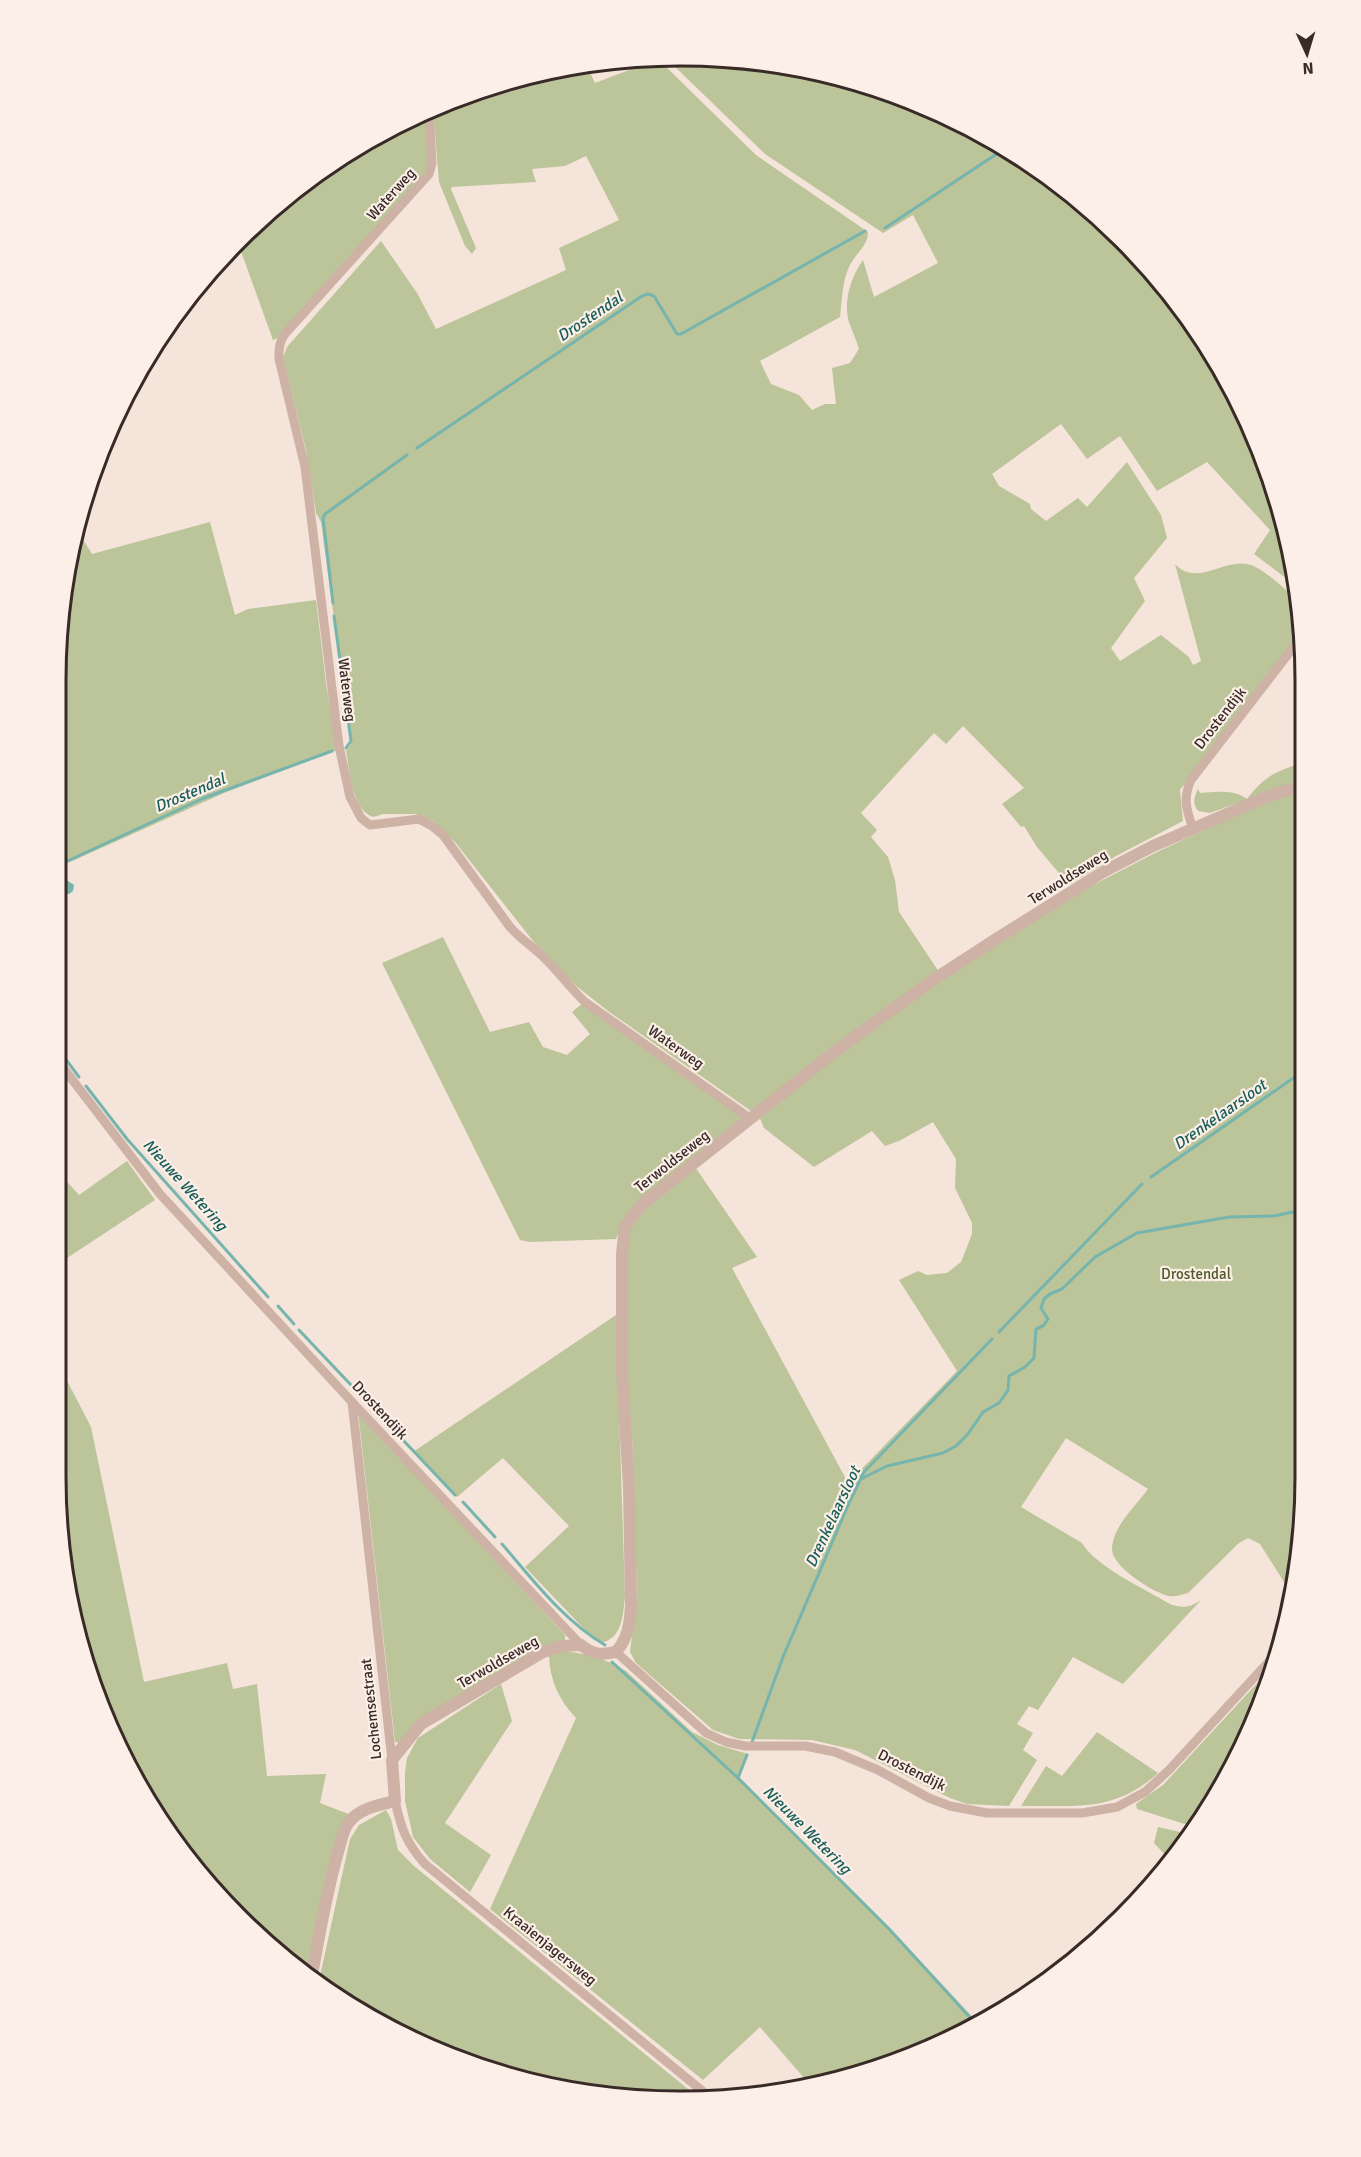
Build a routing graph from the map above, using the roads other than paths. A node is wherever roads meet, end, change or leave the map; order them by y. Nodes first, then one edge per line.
1 (429, 120) edge
2 (1294, 646) edge
3 (1295, 787) edge
4 (1192, 828) junction
5 (66, 1072) edge
6 (751, 1119) junction
7 (352, 1402) junction
8 (581, 1645) junction
9 (611, 1653) junction
10 (1264, 1666) edge
11 (392, 1760) junction
12 (395, 1801) junction
13 (313, 1969) edge
14 (702, 2090) edge

1 - 6 street, Waterweg
2 - 4 street, Drostendijk
3 - 4 street, Terwoldseweg
4 - 6 street, Terwoldseweg
5 - 7 street, Drostendijk
6 - 9 street, Terwoldseweg
7 - 8 street, Drostendijk
7 - 11 street, Lochemsestraat
8 - 9 street, Terwoldseweg
8 - 11 street, Terwoldseweg
9 - 10 street, Drostendijk
11 - 12 street, Lochemsestraat
12 - 13 street
12 - 14 street, Kraaienjagersweg

